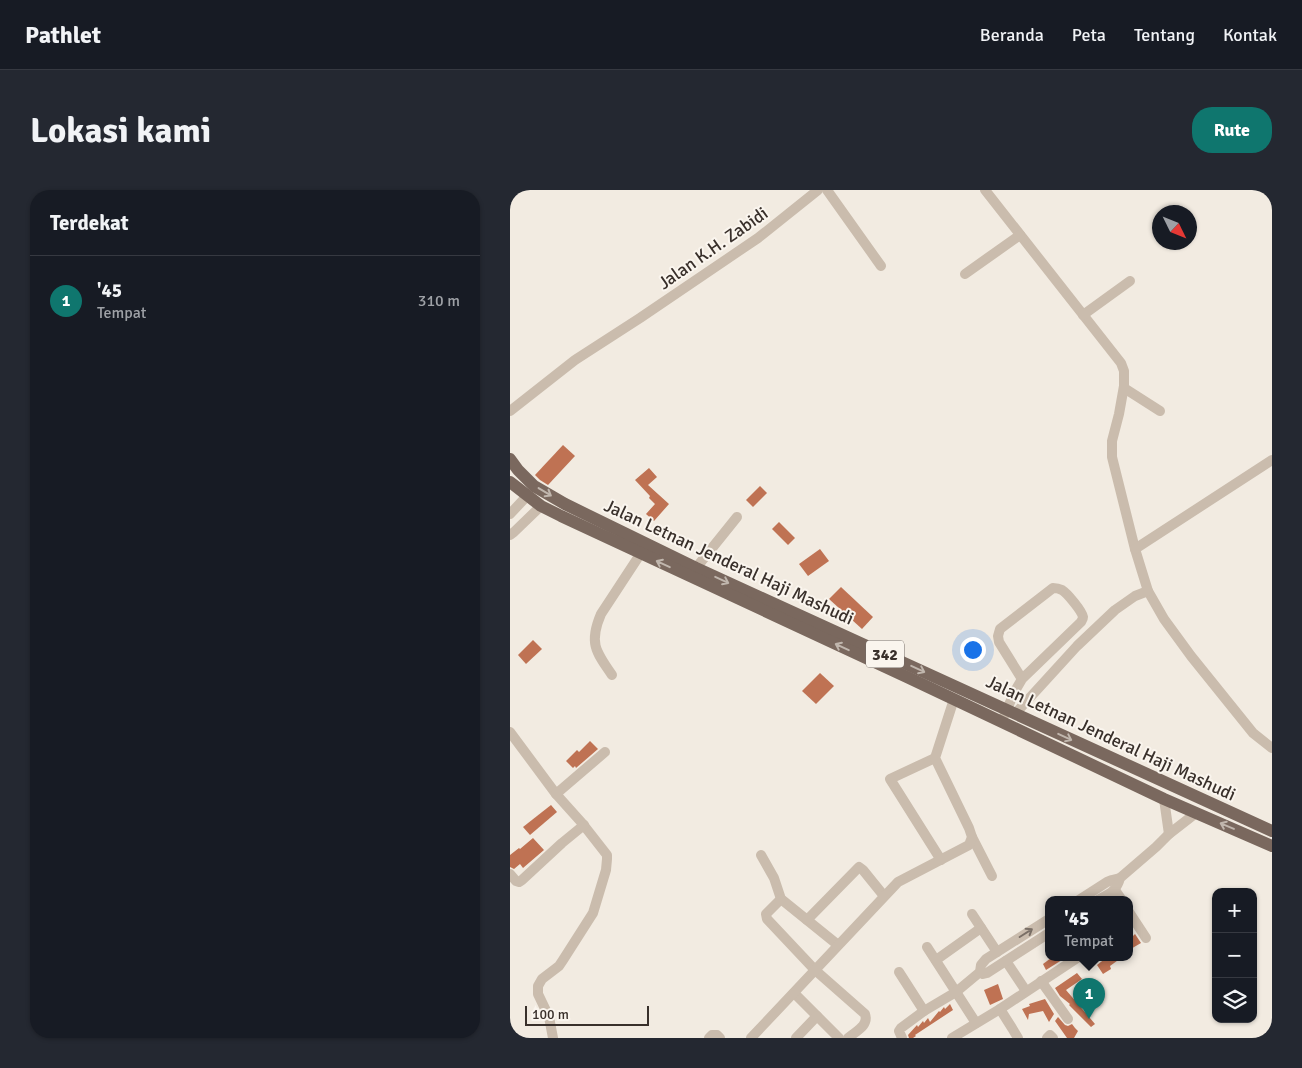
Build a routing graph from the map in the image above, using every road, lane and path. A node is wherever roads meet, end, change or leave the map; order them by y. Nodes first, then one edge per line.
1 (818, 190) edge
2 (827, 190) edge
3 (985, 190) edge
4 (1020, 235) junction
5 (881, 266) dead end
6 (965, 274) dead end
7 (1130, 281) dead end
8 (1083, 315) junction
9 (1124, 388) junction
10 (1160, 410) dead end
11 (510, 411) edge
12 (510, 459) edge
13 (1272, 460) edge
14 (510, 482) edge
15 (527, 496) junction
16 (565, 504) junction
17 (541, 506) junction
18 (510, 514) edge
19 (561, 516) junction
20 (737, 517) dead end
21 (510, 535) edge
22 (1135, 549) junction
23 (641, 553) junction
24 (696, 568) junction
25 (1148, 591) junction
26 (612, 675) dead end
27 (1022, 679) junction
28 (954, 699) junction
29 (1008, 715) junction
30 (510, 732) edge
31 (1272, 748) edge
32 (605, 752) dead end
33 (935, 758) junction
34 (556, 794) junction
35 (1164, 800) junction
36 (1196, 813) junction
37 (584, 825) junction
38 (1272, 831) edge
39 (1168, 834) junction
40 (972, 837) junction
41 (1272, 846) edge
42 (761, 855) dead end
43 (941, 860) junction
44 (510, 874) edge
45 (992, 876) dead end
46 (1120, 878) junction
47 (1115, 890) junction
48 (884, 896) junction
49 (1085, 896) edge
50 (1105, 896) edge
51 (1119, 896) edge
52 (781, 899) junction
53 (972, 914) dead end
54 (808, 920) junction
55 (1045, 922) edge
56 (1133, 922) edge
57 (981, 928) junction
58 (1045, 936) edge
59 (1146, 938) dead end
60 (838, 945) junction
61 (928, 947) dead end
62 (997, 952) junction
63 (936, 960) junction
64 (1006, 961) junction
65 (1071, 961) edge
66 (815, 970) junction
67 (899, 972) dead end
68 (980, 972) junction
69 (1041, 981) junction
70 (956, 992) junction
71 (1026, 992) junction
72 (794, 993) junction
73 (1000, 1009) junction
74 (924, 1011) junction
75 (818, 1016) junction
76 (1068, 1019) dead end
77 (976, 1023) junction
78 (553, 1038) edge
79 (709, 1038) edge
80 (720, 1038) edge
81 (751, 1038) edge
82 (796, 1038) edge
83 (839, 1038) edge
84 (848, 1038) edge
85 (902, 1038) edge
86 (952, 1038) edge
87 (1018, 1038) edge
88 (1048, 1038) edge
89 (1052, 1038) edge

1 - 11 street, Jalan K.H. Zabidi
2 - 5 street
3 - 4 street
4 - 6 street
4 - 8 street
7 - 8 street
8 - 9 street
9 - 10 street
9 - 22 street
12 -> 16 main road, Jalan Letnan Jenderal Haji Mashudi / 342
13 - 22 street
14 - 15 main road, Jalan Letnan Jenderal Haji Mashudi / 342
15 - 17 main road, Jalan Letnan Jenderal Haji Mashudi / 342
15 - 18 street
16 - 19 main road
16 - 24 main road, Jalan Letnan Jenderal Haji Mashudi / 342
17 - 19 main road, Jalan Letnan Jenderal Haji Mashudi / 342
17 - 21 street
19 - 23 main road, Jalan Letnan Jenderal Haji Mashudi / 342
20 - 24 street
22 - 25 street
23 - 26 street
28 -> 23 main road, Jalan Letnan Jenderal Haji Mashudi / 342
24 -> 29 main road, Jalan Letnan Jenderal Haji Mashudi / 342
25 - 29 street
25 - 31 street
27 - 27 street
27 - 29 street
28 - 29 main road, Jalan Letnan Jenderal Haji Mashudi / 342
28 - 33 street
29 - 35 main road, Jalan Letnan Jenderal Haji Mashudi / 342
29 -> 38 main road, Jalan Letnan Jenderal Haji Mashudi / 342
30 - 34 street
32 - 34 street
33 - 40 street
33 - 43 street
34 - 37 street
35 - 36 main road, Jalan Letnan Jenderal Haji Mashudi / 342
35 - 39 street
36 - 39 street
41 -> 36 main road, Jalan Letnan Jenderal Haji Mashudi / 342
37 - 44 street
37 - 78 street
39 - 46 street
40 - 43 street
40 - 45 street
42 - 52 street
43 - 48 street
46 - 47 street
46 - 49 street
47 - 50 street
47 - 51 street
48 - 54 street
48 - 60 street
52 - 54 street
52 - 66 street
53 - 57 street
54 - 60 street
62 -> 55 street
56 - 59 street
57 - 62 street
57 - 63 street
58 - 64 street
60 - 66 street
61 - 63 street
62 - 68 street
63 - 70 street
64 - 68 street
64 - 71 street
65 - 69 street
66 - 72 street
66 - 84 street
67 - 74 street
68 - 70 street
69 - 71 street
69 - 76 street
70 - 74 street
70 - 77 street
71 - 73 street
72 - 75 street
72 - 81 street
73 - 77 street
73 - 87 street
74 - 85 street
75 - 82 street
75 - 83 street
77 - 86 street
79 - 80 street
88 - 89 street

